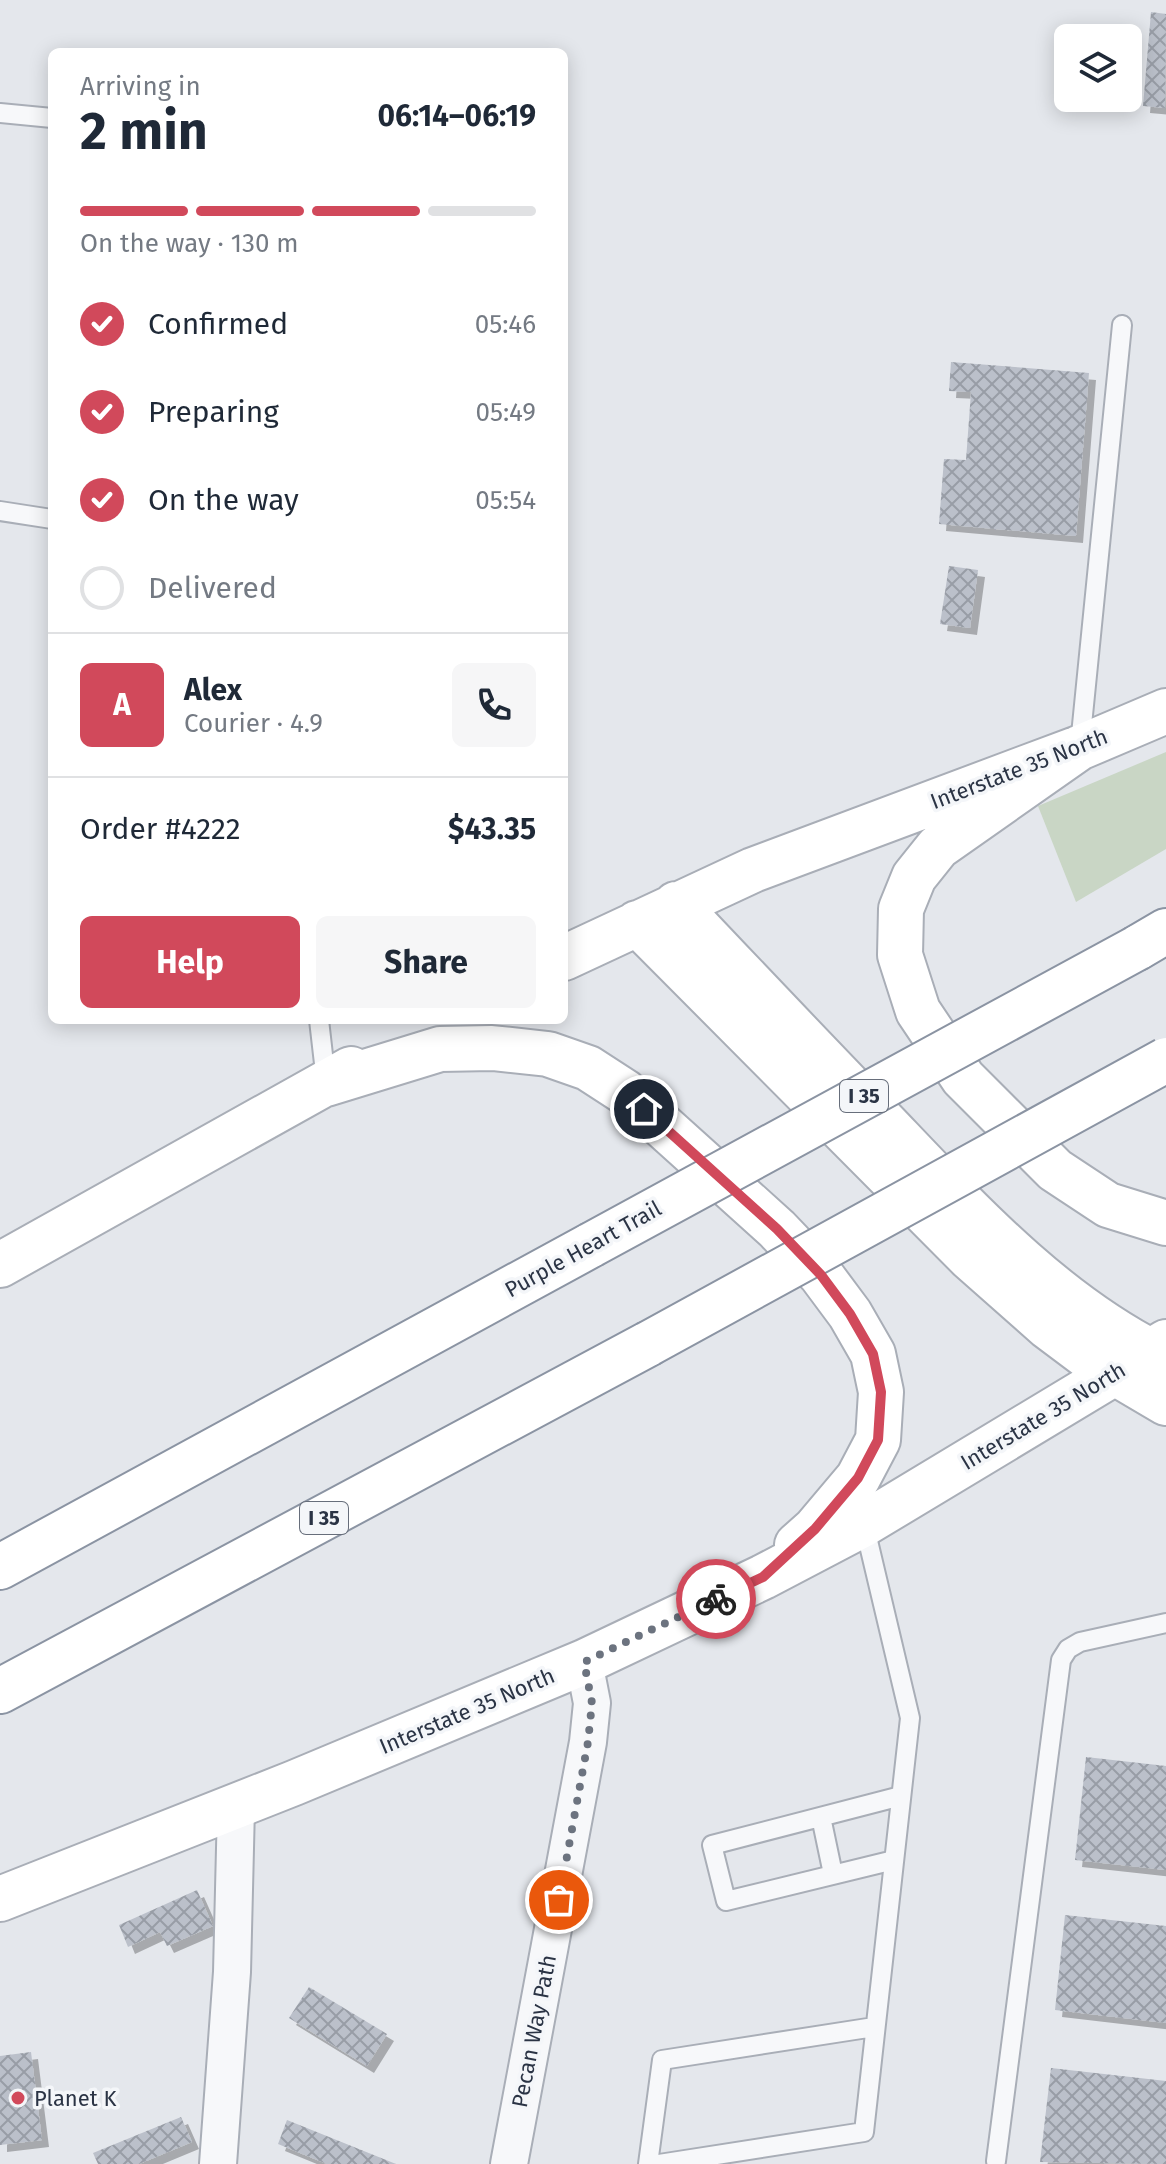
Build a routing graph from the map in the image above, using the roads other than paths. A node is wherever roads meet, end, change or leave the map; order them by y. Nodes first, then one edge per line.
1 (0, 113) edge
2 (48, 118) edge
3 (1122, 325) dead end
4 (0, 511) edge
5 (48, 518) edge
6 (1166, 711) edge
7 (1079, 748) junction
8 (676, 904) junction
9 (637, 923) junction
10 (1152, 940) edge
11 (568, 956) edge
12 (319, 1024) edge
13 (432, 1024) edge
14 (1166, 1060) edge
15 (326, 1084) junction
16 (1166, 1223) edge
17 (0, 1265) edge
18 (1161, 1351) edge
19 (1114, 1374) junction
20 (1166, 1403) edge
21 (864, 1524) junction
22 (0, 1567) edge
23 (763, 1577) junction
24 (1166, 1623) edge
25 (584, 1662) junction
26 (0, 1691) edge
27 (901, 1796) junction
28 (236, 1807) junction
29 (821, 1817) junction
30 (894, 1860) junction
31 (833, 1874) junction
32 (0, 1899) edge
33 (874, 2027) junction
34 (996, 2161) dead end
35 (218, 2164) edge
36 (509, 2164) edge
37 (648, 2164) edge
38 (659, 2164) edge

1 - 2 lane
3 - 7 lane
4 - 5 lane
6 - 7 main road, Interstate 35 North
7 - 8 main road, Interstate 35 North
7 - 16 main road
8 - 9 main road, Interstate 35 North
8 - 18 main road
9 - 11 main road, Interstate 35 North
9 - 19 main road
10 - 22 main road, Purple Heart Trail / I 35, bridge
12 - 15 lane
13 - 15 main road
14 - 26 main road, I 35, bridge
15 - 17 main road
15 - 23 main road
18 - 19 main road, Interstate 35 North
19 - 20 main road
19 - 21 main road, Interstate 35 North
21 - 23 main road, Interstate 35 North
21 - 27 lane
23 - 25 main road, Interstate 35 North
24 - 34 lane
25 - 28 main road, Interstate 35 North
25 - 36 street, Pecan Way Path
27 - 29 lane
27 - 30 lane
28 - 32 main road, Interstate 35 North
28 - 35 street
29 - 31 lane
29 - 31 lane
30 - 31 lane
30 - 33 lane
33 - 37 lane
33 - 38 lane

